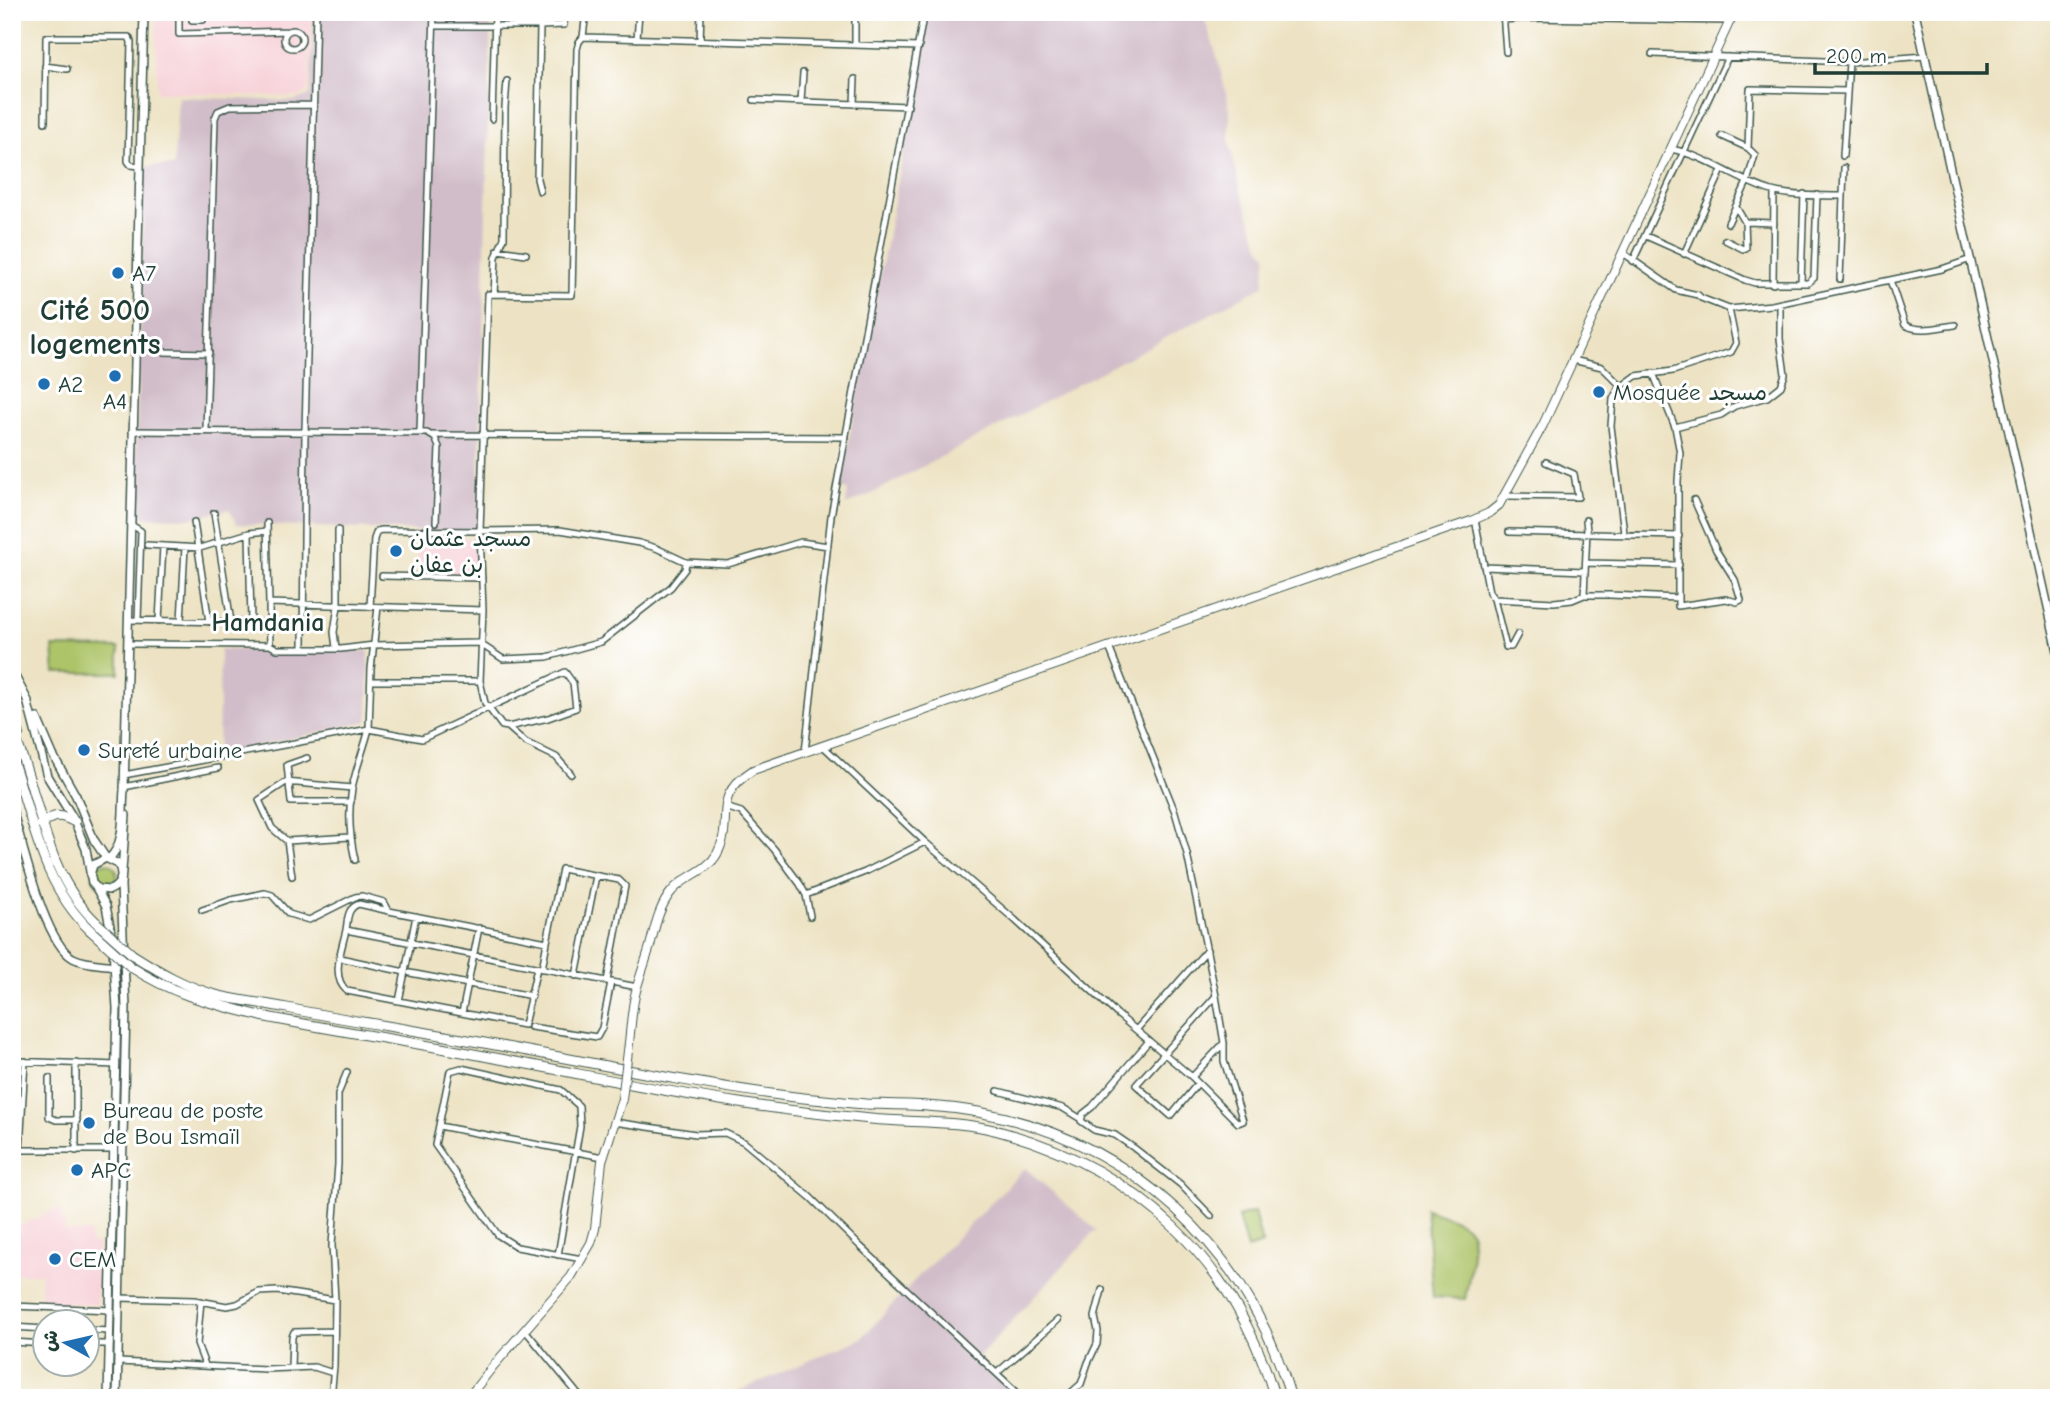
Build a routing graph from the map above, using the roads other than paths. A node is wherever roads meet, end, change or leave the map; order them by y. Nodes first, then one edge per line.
1 (144, 12) edge
2 (316, 12) edge
3 (434, 12) edge
4 (495, 12) edge
5 (541, 12) edge
6 (565, 12) edge
7 (579, 12) edge
8 (701, 12) edge
9 (804, 12) edge
10 (1503, 12) edge
11 (1915, 12) edge
12 (179, 13) edge
13 (192, 13) edge
14 (203, 13) edge
15 (586, 13) edge
16 (639, 13) edge
17 (855, 13) edge
18 (924, 14) edge
19 (1732, 17) edge
20 (1504, 20) junction
21 (434, 26) junction
22 (494, 26) junction
23 (540, 26) junction
24 (289, 31) dead end
25 (583, 37) junction
26 (637, 39) junction
27 (700, 41) junction
28 (855, 45) junction
29 (919, 47) junction
30 (1506, 52) dead end
31 (1652, 54) dead end
32 (1925, 55) junction
33 (1714, 56) junction
34 (1728, 57) junction
35 (1849, 62) junction
36 (45, 66) junction
37 (67, 69) dead end
38 (803, 73) dead end
39 (855, 79) dead end
40 (507, 81) dead end
41 (1847, 91) junction
42 (754, 100) dead end
43 (802, 102) junction
44 (854, 103) junction
45 (312, 106) junction
46 (908, 106) junction
47 (492, 119) dead end
48 (45, 122) dead end
49 (1722, 136) dead end
50 (1748, 148) junction
51 (1671, 149) junction
52 (1685, 152) junction
53 (1843, 156) dead end
54 (140, 166) junction
55 (1844, 168) dead end
56 (1722, 170) junction
57 (1747, 182) junction
58 (540, 191) dead end
59 (1774, 192) junction
60 (1804, 194) junction
61 (1817, 195) junction
62 (1843, 196) junction
63 (1736, 207) junction
64 (1745, 222) junction
65 (1728, 223) dead end
66 (1774, 223) junction
67 (1646, 236) junction
68 (1725, 240) dead end
69 (498, 250) junction
70 (1623, 253) junction
71 (526, 254) dead end
72 (1684, 254) junction
73 (1971, 259) junction
74 (1633, 261) junction
75 (1840, 279) dead end
76 (1890, 280) junction
77 (1801, 283) junction
78 (1773, 284) junction
79 (494, 294) junction
80 (1780, 304) junction
81 (1729, 309) junction
82 (1955, 325) dead end
83 (163, 352) dead end
84 (209, 353) junction
85 (1573, 360) junction
86 (1653, 373) junction
87 (1621, 386) junction
88 (1675, 426) junction
89 (206, 430) junction
90 (132, 431) junction
91 (305, 431) junction
92 (420, 432) junction
93 (432, 435) junction
94 (483, 435) junction
95 (846, 437) junction
96 (1546, 462) dead end
97 (1506, 496) junction
98 (1694, 499) dead end
99 (214, 513) dead end
100 (1475, 519) junction
101 (1586, 520) dead end
102 (194, 522) dead end
103 (436, 522) dead end
104 (267, 523) dead end
105 (130, 524) junction
106 (338, 530) dead end
107 (267, 531) junction
108 (480, 531) junction
109 (1509, 532) dead end
110 (248, 533) junction
111 (1623, 533) junction
112 (1587, 534) junction
113 (1679, 536) junction
114 (219, 542) junction
115 (144, 546) junction
116 (163, 546) junction
117 (828, 546) junction
118 (130, 547) junction
119 (185, 547) junction
120 (200, 548) junction
121 (129, 562) junction
122 (140, 562) junction
123 (686, 562) junction
124 (1586, 563) junction
125 (1679, 565) junction
126 (1484, 567) junction
127 (1585, 571) junction
128 (382, 576) dead end
129 (482, 578) junction
130 (1584, 595) junction
131 (1678, 598) junction
132 (1494, 599) junction
133 (269, 603) junction
134 (304, 604) junction
135 (338, 606) junction
136 (370, 607) junction
137 (378, 607) junction
138 (483, 610) junction
139 (128, 620) junction
140 (138, 620) junction
141 (159, 621) junction
142 (181, 621) junction
143 (209, 622) junction
144 (231, 622) junction
145 (251, 623) junction
146 (270, 623) junction
147 (1518, 634) dead end
148 (128, 644) junction
149 (270, 645) junction
150 (374, 645) junction
151 (483, 646) junction
152 (303, 647) junction
153 (1109, 647) junction
154 (336, 648) junction
155 (2059, 656) edge
156 (12, 671) edge
157 (371, 681) junction
158 (480, 681) junction
159 (27, 700) junction
160 (487, 708) junction
161 (12, 718) edge
162 (508, 727) junction
163 (369, 729) junction
164 (12, 730) edge
165 (823, 746) junction
166 (804, 753) junction
167 (307, 758) dead end
168 (12, 759) edge
169 (23, 763) junction
170 (218, 768) dead end
171 (571, 774) dead end
172 (124, 775) junction
173 (289, 781) junction
174 (352, 788) junction
175 (124, 789) junction
176 (351, 802) junction
177 (724, 807) junction
178 (12, 810) edge
179 (75, 822) junction
180 (41, 824) junction
181 (349, 837) junction
182 (287, 841) junction
183 (925, 842) junction
184 (12, 843) edge
185 (23, 843) junction
186 (107, 858) junction
187 (355, 860) dead end
188 (90, 875) junction
189 (122, 875) junction
190 (596, 876) junction
191 (292, 877) dead end
192 (94, 886) junction
193 (806, 895) junction
194 (202, 910) dead end
195 (389, 911) junction
196 (416, 916) junction
197 (810, 916) dead end
198 (93, 926) junction
199 (479, 928) junction
200 (346, 929) junction
201 (547, 942) junction
202 (410, 943) junction
203 (1207, 950) junction
204 (474, 956) junction
205 (340, 958) junction
206 (115, 967) junction
207 (540, 968) junction
208 (407, 972) junction
209 (576, 975) junction
210 (609, 982) junction
211 (468, 984) junction
212 (637, 987) junction
213 (532, 996) junction
214 (1216, 996) junction
215 (400, 1001) junction
216 (462, 1013) junction
217 (531, 1027) dead end
218 (1136, 1030) junction
219 (1149, 1041) junction
220 (1224, 1043) junction
221 (1164, 1053) junction
222 (12, 1061) edge
223 (25, 1061) junction
224 (76, 1063) junction
225 (116, 1065) junction
226 (347, 1072) dead end
227 (1192, 1077) junction
228 (49, 1078) dead end
229 (1198, 1083) junction
230 (998, 1091) dead end
231 (1081, 1119) junction
232 (76, 1120) junction
233 (614, 1122) junction
234 (439, 1126) junction
235 (12, 1150) edge
236 (20, 1150) junction
237 (114, 1150) junction
238 (76, 1151) junction
239 (576, 1152) junction
240 (603, 1157) junction
241 (1211, 1216) dead end
242 (558, 1255) junction
243 (582, 1259) junction
244 (1102, 1290) dead end
245 (119, 1297) junction
246 (335, 1300) junction
247 (201, 1301) junction
248 (12, 1307) edge
249 (111, 1310) junction
250 (1058, 1320) dead end
251 (12, 1327) edge
252 (32, 1328) edge
253 (525, 1330) junction
254 (102, 1331) edge
255 (110, 1331) junction
256 (334, 1331) junction
257 (12, 1342) edge
258 (32, 1343) edge
259 (102, 1344) edge
260 (110, 1344) junction
261 (118, 1362) junction
262 (205, 1365) junction
263 (291, 1367) junction
264 (998, 1372) junction
265 (333, 1373) junction
266 (108, 1398) edge
267 (117, 1398) edge
268 (331, 1398) edge
269 (468, 1398) edge
270 (581, 1398) edge
271 (1023, 1398) edge
272 (1065, 1398) edge
273 (1275, 1398) edge
274 (1292, 1398) edge

1 - 54 main road
2 - 45 street
3 - 21 street
4 - 22 street
5 - 23 street
6 - 23 street
7 - 15 street
8 - 27 street
9 - 17 street
10 - 20 street
11 - 32 main road
12 - 13 street
12 - 24 street
13 - 14 street
15 - 16 street
15 - 25 street
16 - 26 street
17 - 18 street
17 - 28 street
18 - 29 street
19 - 20 street
19 - 33 main road
20 - 30 street
21 - 22 street
21 - 92 street
22 - 23 street
22 - 47 street
23 - 58 street
25 - 26 street
25 - 79 street
26 - 27 street
27 - 28 street
28 - 29 street
29 - 46 street
31 - 33 street
32 - 35 street
32 - 73 main road
33 - 34 street
33 - 51 main road
34 - 35 street
34 - 52 street
35 - 41 street
36 - 37 street
36 - 48 street
36 - 54 street
38 - 43 street
39 - 44 street
40 - 69 street
41 - 50 street
41 - 53 street
42 - 43 street
43 - 44 street
44 - 46 street
45 - 84 street
45 - 91 street
46 - 95 street
49 - 50 street
50 - 57 street
51 - 52 street
51 - 70 main road
52 - 56 street
52 - 67 street
54 - 90 main road
55 - 62 street
56 - 57 street
56 - 72 street
57 - 59 street
57 - 63 street
59 - 60 street
59 - 66 street
60 - 61 street
60 - 77 street
61 - 62 street
61 - 77 street
62 - 75 street
63 - 64 street
63 - 65 street
64 - 66 street
64 - 68 street
66 - 78 street
67 - 72 street
67 - 74 street
69 - 71 street
69 - 79 street
70 - 74 street
70 - 85 main road
72 - 78 street
73 - 76 street
73 - 155 main road
74 - 81 street
76 - 80 street
76 - 82 street
77 - 78 street
79 - 94 street
80 - 81 street
80 - 88 street
81 - 86 street
83 - 84 street
84 - 89 street
85 - 87 street
85 - 97 main road
86 - 87 street
86 - 88 street
87 - 111 street
88 - 113 street
89 - 90 street
89 - 91 street
90 - 105 main road
91 - 92 street
91 - 134 street
92 - 93 street
93 - 94 street
93 - 103 street
94 - 95 street
94 - 108 street
95 - 117 street
96 - 97 street
97 - 100 main road
98 - 131 street
99 - 114 street
100 - 126 street
100 - 153 main road
101 - 112 street
102 - 120 street
104 - 107 street
105 - 115 street
105 - 118 main road
106 - 135 street
107 - 110 street
107 - 133 street
108 - 123 street
108 - 129 street
108 - 136 street
109 - 112 street
110 - 114 street
110 - 145 street
111 - 112 street
111 - 113 street
112 - 124 street
113 - 125 street
114 - 120 street
114 - 144 street
115 - 116 street
115 - 118 street
115 - 122 street
116 - 119 street
116 - 141 street
117 - 123 street
117 - 166 street
118 - 121 main road
119 - 120 street
119 - 142 street
120 - 143 street
121 - 122 street
121 - 139 main road
122 - 140 street
123 - 151 street
124 - 125 street
124 - 127 street
125 - 131 street
126 - 127 street
126 - 132 street
127 - 130 street
128 - 129 street
129 - 138 street
130 - 131 street
130 - 132 street
132 - 147 street
133 - 134 street
133 - 146 street
134 - 135 street
134 - 152 street
135 - 136 street
135 - 154 street
136 - 137 street
137 - 138 street
137 - 150 street
138 - 151 street
139 - 140 street
139 - 148 main road
140 - 141 street
141 - 142 street
142 - 143 street
143 - 144 street
144 - 145 street
145 - 146 street
146 - 149 street
148 - 149 street
148 - 172 main road
149 - 152 street
150 - 151 street
150 - 154 street
150 - 157 street
151 - 158 street
152 - 154 street
153 - 165 main road
153 - 203 street
156 - 159 main road
157 - 158 street
157 - 163 street
158 - 160 street
159 - 179 main road
159 - 186 main road
160 - 162 street
160 - 162 street
160 - 163 street
161 - 169 highway
162 - 171 street
163 - 172 street
163 - 174 street
164 - 169 highway
165 - 166 main road
165 - 183 street
166 - 177 main road
167 - 173 street
168 - 198 highway
169 - 180 highway
170 - 175 street
172 - 175 main road
173 - 174 street
173 - 176 street
173 - 182 street
174 - 176 street
175 - 186 main road
175 - 189 main road
176 - 181 street
177 - 193 street
177 - 212 main road
178 - 185 main road
179 - 180 highway
179 - 188 main road
180 - 198 highway
181 - 182 street
181 - 187 street
182 - 191 street
183 - 193 street
183 - 218 street
184 - 185 street
185 - 206 main road
186 - 188 main road
186 - 189 main road
188 - 192 main road
189 - 192 main road
189 - 245 main road
190 - 201 street
190 - 209 street
190 - 210 street
192 - 206 main road
193 - 197 street
194 - 195 street
195 - 196 street
195 - 200 street
196 - 199 street
196 - 202 street
198 - 273 highway, bridge
198 - 274 highway, bridge
199 - 201 street
199 - 204 street
200 - 202 street
200 - 205 street
201 - 207 street
202 - 204 street
202 - 208 street
203 - 214 street
203 - 218 street
204 - 207 street
204 - 211 street
205 - 208 street
205 - 215 street
206 - 225 main road
207 - 209 street
207 - 213 street
208 - 211 street
208 - 215 street
209 - 210 street
210 - 212 street
210 - 217 street
211 - 213 street
211 - 216 street
212 - 233 main road, bridge
213 - 216 street
214 - 220 street
214 - 221 street
215 - 216 street
218 - 219 street
219 - 221 street
219 - 231 street
220 - 227 street
220 - 229 street
221 - 227 street
221 - 229 street
222 - 223 street
223 - 224 street
223 - 236 street
224 - 225 street
224 - 232 street
225 - 237 main road
226 - 246 street
227 - 229 street
228 - 232 street
230 - 231 street
231 - 241 street
232 - 238 street
233 - 240 main road
233 - 264 street
234 - 239 street
234 - 239 street
234 - 242 street
235 - 236 street
236 - 238 street
237 - 238 street
237 - 249 main road
239 - 240 street
239 - 242 street
240 - 243 main road
242 - 243 street
243 - 253 main road
244 - 272 street
245 - 247 street
245 - 261 main road
246 - 247 street
246 - 256 street
247 - 262 street
248 - 249 street
249 - 255 main road
250 - 264 street
251 - 252 street
253 - 269 main road
253 - 270 street
254 - 255 street
255 - 260 main road
256 - 263 street
256 - 265 street
257 - 258 street
259 - 260 street
260 - 266 main road
261 - 262 street
261 - 267 main road
262 - 263 street
263 - 265 street
264 - 271 street
265 - 268 street

